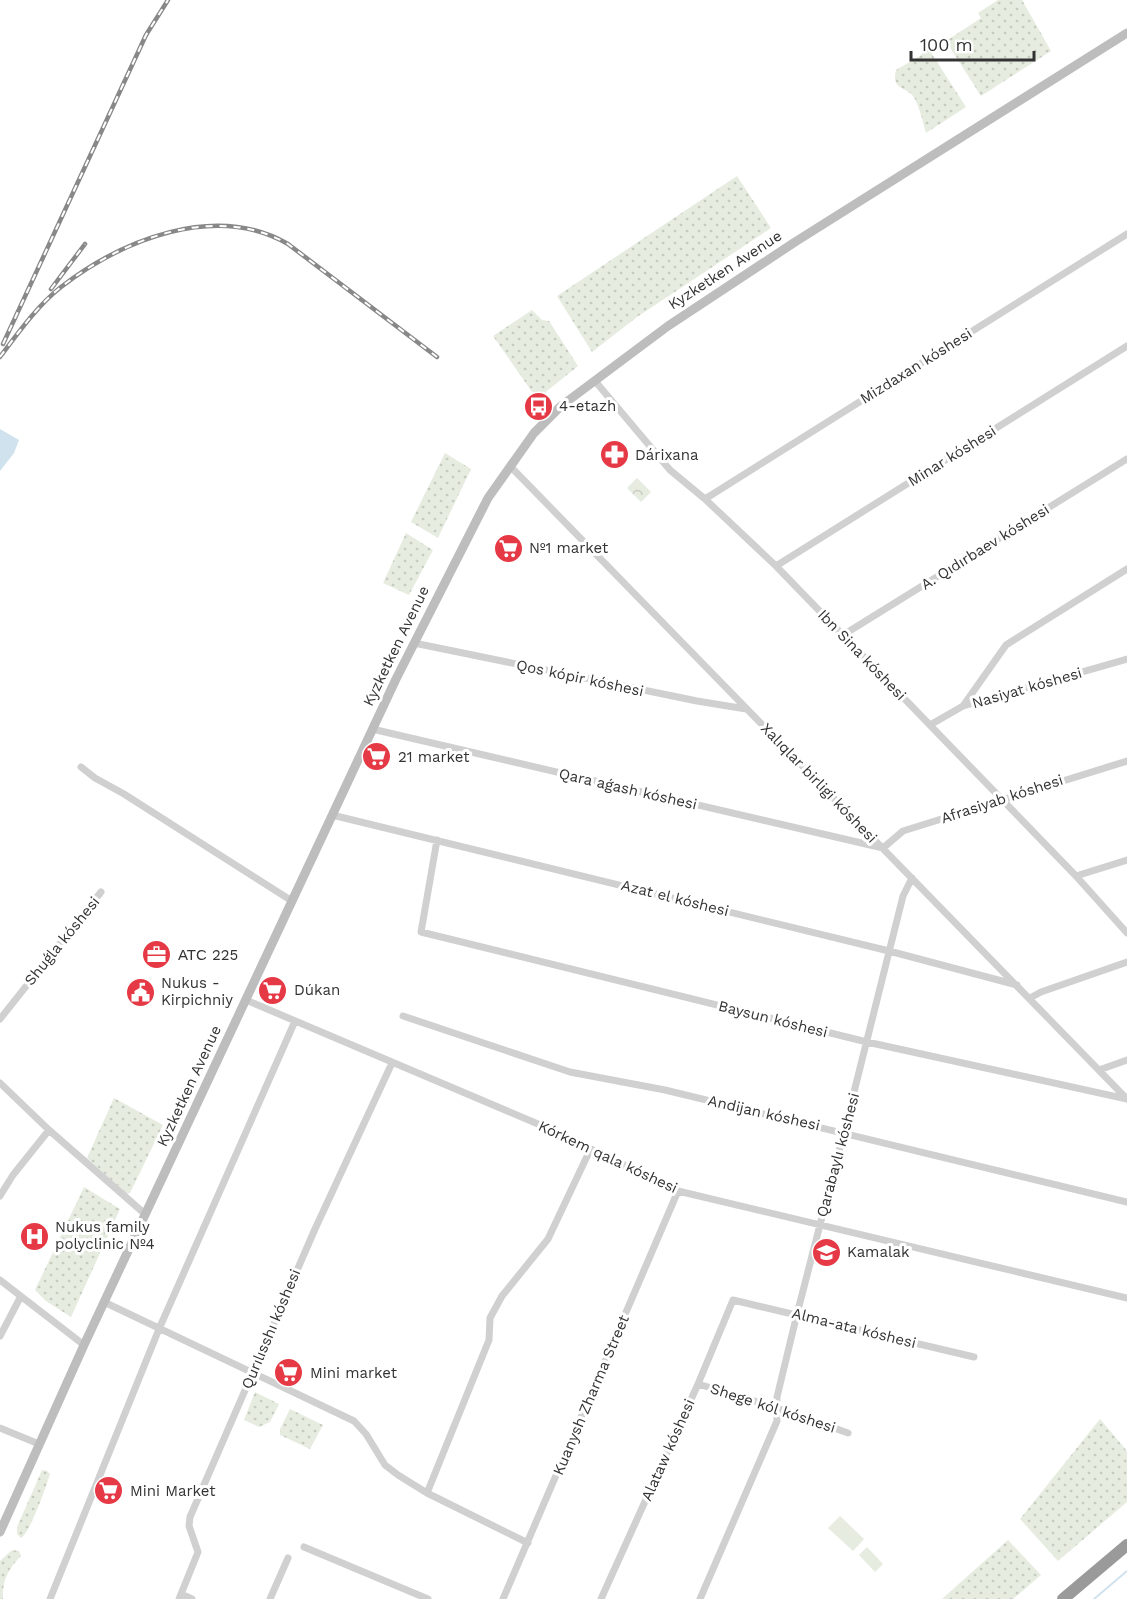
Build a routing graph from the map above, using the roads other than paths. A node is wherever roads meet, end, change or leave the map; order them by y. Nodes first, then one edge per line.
1 (1127, 33) edge
2 (1127, 234) edge
3 (1127, 346) edge
4 (596, 381) junction
5 (1127, 459) edge
6 (510, 466) junction
7 (705, 499) junction
8 (776, 566) junction
9 (1127, 569) edge
10 (843, 635) junction
11 (414, 643) junction
12 (1127, 659) edge
13 (963, 706) junction
14 (746, 709) junction
15 (930, 725) junction
16 (372, 729) junction
17 (1127, 761) edge
18 (81, 767) dead end
19 (1001, 799) junction
20 (332, 815) junction
21 (437, 840) junction
22 (883, 848) junction
23 (1127, 860) edge
24 (1076, 876) junction
25 (912, 878) junction
26 (101, 892) dead end
27 (292, 901) junction
28 (1127, 933) edge
29 (889, 951) junction
30 (1127, 962) edge
31 (1017, 985) junction
32 (1030, 998) junction
33 (246, 1000) junction
34 (403, 1016) dead end
35 (0, 1018) edge
36 (295, 1021) junction
37 (867, 1042) junction
38 (1127, 1060) edge
39 (392, 1063) junction
40 (1099, 1070) junction
41 (0, 1083) edge
42 (1127, 1099) edge
43 (49, 1130) junction
44 (844, 1132) junction
45 (590, 1150) junction
46 (678, 1191) junction
47 (0, 1196) edge
48 (1127, 1202) edge
49 (145, 1214) junction
50 (820, 1223) junction
51 (0, 1280) edge
52 (21, 1296) junction
53 (1127, 1298) edge
54 (733, 1300) joint
55 (104, 1302) junction
56 (797, 1314) junction
57 (159, 1329) junction
58 (1, 1333) edge
59 (84, 1345) junction
60 (974, 1357) dead end
61 (253, 1373) junction
62 (698, 1384) junction
63 (778, 1408) junction
64 (0, 1428) edge
65 (848, 1433) dead end
66 (39, 1444) junction
67 (427, 1493) junction
68 (0, 1532) edge
69 (528, 1543) junction
70 (1127, 1545) edge
71 (304, 1547) dead end
72 (288, 1558) dead end
73 (180, 1597) edge
74 (50, 1599) edge
75 (192, 1599) edge
76 (270, 1599) edge
77 (428, 1599) edge
78 (503, 1599) edge
79 (601, 1599) edge
80 (700, 1599) edge
81 (1063, 1599) edge

1 - 4 street, Kyzketken Avenue
2 - 7 street, Mizdaxan kóshesi
3 - 8 street, Minar kóshesi
4 - 6 street, Kyzketken Avenue
4 - 7 street, Ibn Sina kóshesi
5 - 10 street, A. Qıdırbaev kóshesi
6 - 11 street, Kyzketken Avenue
6 - 14 street, Xalıqlar birligi kóshesi
7 - 8 street, Ibn Sina kóshesi
8 - 10 street, Ibn Sina kóshesi
9 - 13 street
10 - 15 street, Ibn Sina kóshesi
11 - 14 street, Qos kópir kóshesi
11 - 16 street, Kyzketken Avenue
12 - 13 street, Nasiyat kóshesi
13 - 15 street, Nasiyat kóshesi
14 - 22 street, Xalıqlar birligi kóshesi
15 - 19 street, Ibn Sina kóshesi
16 - 20 street, Kyzketken Avenue
16 - 22 street, Qara aǵash kóshesi
17 - 19 street, Afrasiyab kóshesi
18 - 27 street
19 - 22 street, Afrasiyab kóshesi
19 - 24 street, Ibn Sina kóshesi
20 - 21 street, Azat el kóshesi
20 - 27 street, Kyzketken Avenue
21 - 29 street, Azat el kóshesi
21 - 37 street, Baysun kóshesi
22 - 25 street, Xalıqlar birligi kóshesi
23 - 24 street
24 - 28 street, Ibn Sina kóshesi
25 - 29 street, Qarabaylı kóshesi
25 - 31 street, Xalıqlar birligi kóshesi
26 - 35 street, Shuǵla kóshesi
27 - 33 street, Kyzketken Avenue
29 - 31 street, Azat el kóshesi
29 - 37 street, Qarabaylı kóshesi
30 - 32 street
31 - 32 street, Xalıqlar birligi kóshesi
32 - 40 street, Xalıqlar birligi kóshesi
33 - 36 street, Kórkem qala kóshesi
33 - 49 street, Kyzketken Avenue
34 - 44 street, Andijan kóshesi
36 - 39 street, Kórkem qala kóshesi
36 - 57 street
37 - 42 street, Baysun kóshesi
37 - 44 street, Qarabaylı kóshesi
38 - 40 street
39 - 45 street, Kórkem qala kóshesi
39 - 61 street, Qurılısshı kóshesi
40 - 42 street, Xalıqlar birligi kóshesi
41 - 43 street
43 - 47 street
43 - 49 street
44 - 48 street, Andijan kóshesi
44 - 50 street, Qarabaylı kóshesi
45 - 46 street, Kórkem qala kóshesi
45 - 67 street
46 - 50 street, Kórkem qala kóshesi
46 - 69 street, Kuanysh Zharma Street
49 - 55 street, Kyzketken Avenue
50 - 53 street, Kórkem qala kóshesi
50 - 56 street, Qarabaylı kóshesi
51 - 52 street
52 - 58 street
52 - 59 street
54 - 56 street, Alma-ata kóshesi
54 - 62 street, Alataw kóshesi
55 - 57 street
55 - 59 street, Kyzketken Avenue
56 - 60 street, Alma-ata kóshesi
56 - 63 street, Qarabaylı kóshesi
57 - 61 street
57 - 74 street
59 - 66 street, Kyzketken Avenue
61 - 67 street
61 - 73 street, Qurılısshı kóshesi
62 - 63 street, Shege kól kóshesi
62 - 79 street, Alataw kóshesi
63 - 65 street, Shege kól kóshesi
63 - 80 street, Qarabaylı kóshesi
64 - 66 street
66 - 68 street, Kyzketken Avenue
67 - 69 street
69 - 78 street, Kuanysh Zharma Street
70 - 81 highway
71 - 77 street
72 - 76 street
73 - 75 street

